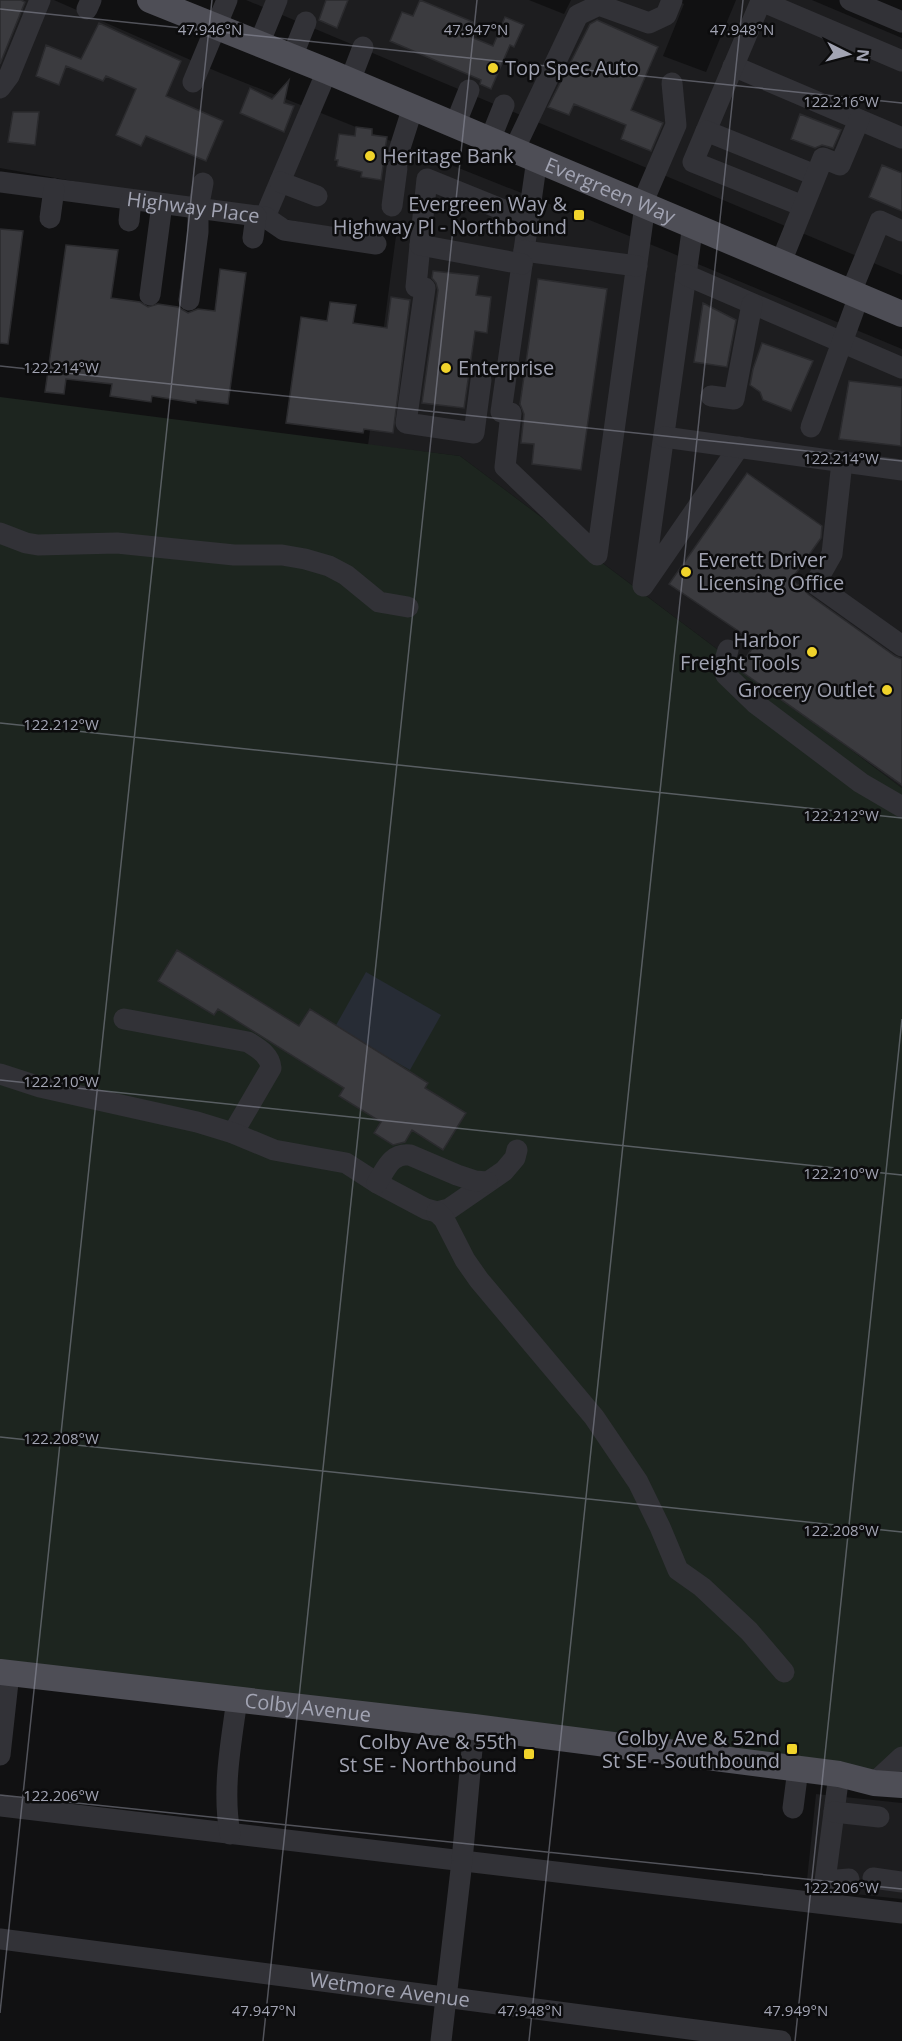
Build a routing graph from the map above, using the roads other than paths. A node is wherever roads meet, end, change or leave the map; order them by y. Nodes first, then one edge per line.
1 (40, 0) edge
2 (150, 0) edge
3 (227, 0) edge
4 (277, 0) edge
5 (672, 0) edge
6 (850, 0) edge
7 (761, 1) edge
8 (306, 22) dead end
9 (902, 22) edge
10 (216, 27) junction
11 (259, 44) junction
12 (363, 48) dead end
13 (292, 57) junction
14 (902, 62) edge
15 (733, 66) junction
16 (338, 76) junction
17 (193, 82) dead end
18 (672, 83) dead end
19 (0, 88) edge
20 (469, 90) dead end
21 (504, 105) dead end
22 (413, 107) junction
23 (859, 120) junction
24 (455, 125) junction
25 (706, 131) junction
26 (902, 138) edge
27 (490, 140) junction
28 (525, 155) junction
29 (815, 175) junction
30 (0, 182) edge
31 (280, 182) junction
32 (203, 183) dead end
33 (54, 189) junction
34 (317, 196) dead end
35 (131, 200) junction
36 (162, 204) junction
37 (643, 205) junction
38 (392, 206) dead end
39 (803, 206) junction
40 (198, 208) junction
41 (261, 217) junction
42 (50, 218) dead end
43 (129, 220) dead end
44 (528, 220) junction
45 (693, 224) junction
46 (902, 231) edge
47 (253, 238) dead end
48 (376, 244) dead end
49 (420, 245) junction
50 (523, 258) junction
51 (781, 262) junction
52 (637, 266) junction
53 (686, 276) junction
54 (855, 294) junction
55 (150, 295) dead end
56 (189, 300) dead end
57 (752, 304) junction
58 (902, 314) edge
59 (842, 343) junction
60 (902, 368) edge
61 (481, 380) dead end
62 (711, 396) dead end
63 (811, 427) dead end
64 (664, 437) junction
65 (739, 447) junction
66 (842, 462) junction
67 (902, 471) edge
68 (0, 533) edge
69 (408, 607) dead end
70 (902, 646) edge
71 (728, 650) dead end
72 (902, 807) edge
73 (124, 1019) dead end
74 (0, 1074) edge
75 (233, 1132) junction
76 (517, 1150) dead end
77 (487, 1182) junction
78 (377, 1183) junction
79 (437, 1212) junction
80 (5, 1672) edge
81 (784, 1672) dead end
82 (237, 1700) junction
83 (474, 1727) junction
84 (0, 1755) edge
85 (902, 1757) edge
86 (798, 1769) junction
87 (838, 1774) junction
88 (874, 1783) junction
89 (902, 1785) edge
90 (0, 1806) edge
91 (793, 1808) dead end
92 (834, 1812) junction
93 (879, 1817) dead end
94 (230, 1834) junction
95 (462, 1861) junction
96 (873, 1878) dead end
97 (849, 1879) dead end
98 (902, 1882) edge
99 (902, 1913) edge
100 (0, 1939) edge
101 (447, 1998) junction
102 (441, 2041) edge
103 (781, 2041) edge

1 - 19 street
2 - 10 main road, Evergreen Way
3 - 10 street
4 - 11 street
5 - 28 street
6 - 9 street
7 - 14 street
7 - 15 street
8 - 13 street
10 - 11 main road, Evergreen Way
10 - 17 street
11 - 13 main road, Evergreen Way
12 - 16 street, Highway Place
13 - 16 main road, Evergreen Way
15 - 23 street
15 - 25 street
16 - 22 main road, Evergreen Way
16 - 31 street, Highway Place
18 - 37 street
20 - 24 street
21 - 27 street
22 - 24 main road, Evergreen Way
22 - 38 street
23 - 26 street
23 - 29 street
24 - 27 main road, Evergreen Way
25 - 29 street
25 - 39 street
27 - 28 main road, Evergreen Way
28 - 37 main road, Evergreen Way
28 - 44 street
29 - 39 street
30 - 33 street, Highway Place
31 - 34 street
31 - 41 street, Highway Place
32 - 40 street
33 - 35 street, Highway Place
33 - 42 street
35 - 36 street, Highway Place
35 - 43 street
36 - 40 street, Highway Place
36 - 55 street
37 - 45 main road, Evergreen Way
37 - 52 street
39 - 51 street
40 - 41 street, Highway Place
40 - 56 street
41 - 47 street
41 - 48 street
44 - 49 street
44 - 50 street
45 - 51 main road, Evergreen Way
45 - 53 street
46 - 54 street
49 - 50 street
49 - 61 street
50 - 52 street
50 - 52 street
51 - 54 main road, Evergreen Way
53 - 57 street
53 - 64 street
54 - 58 main road, Evergreen Way
54 - 59 street
57 - 59 street
57 - 62 street
59 - 60 street
59 - 63 street
64 - 65 street
64 - 65 street
65 - 66 street
66 - 67 street
66 - 70 street
68 - 69 street
71 - 72 street
73 - 75 street
74 - 75 street
75 - 78 street
76 - 77 street
77 - 78 street
77 - 79 street
78 - 79 street
79 - 81 street
80 - 82 main road, Colby Avenue
80 - 84 street
82 - 83 main road, Colby Avenue
82 - 94 street
83 - 86 main road, Colby Avenue
83 - 95 street
85 - 88 street
86 - 87 main road, Colby Avenue
86 - 91 street
87 - 88 main road, Colby Avenue
87 - 92 street
88 - 89 main road, Colby Avenue
90 - 94 street
92 - 93 street
92 - 97 street
94 - 95 street
95 - 99 street
95 - 101 street
96 - 98 street
100 - 101 street, Wetmore Avenue
101 - 102 street
101 - 103 street, Wetmore Avenue

